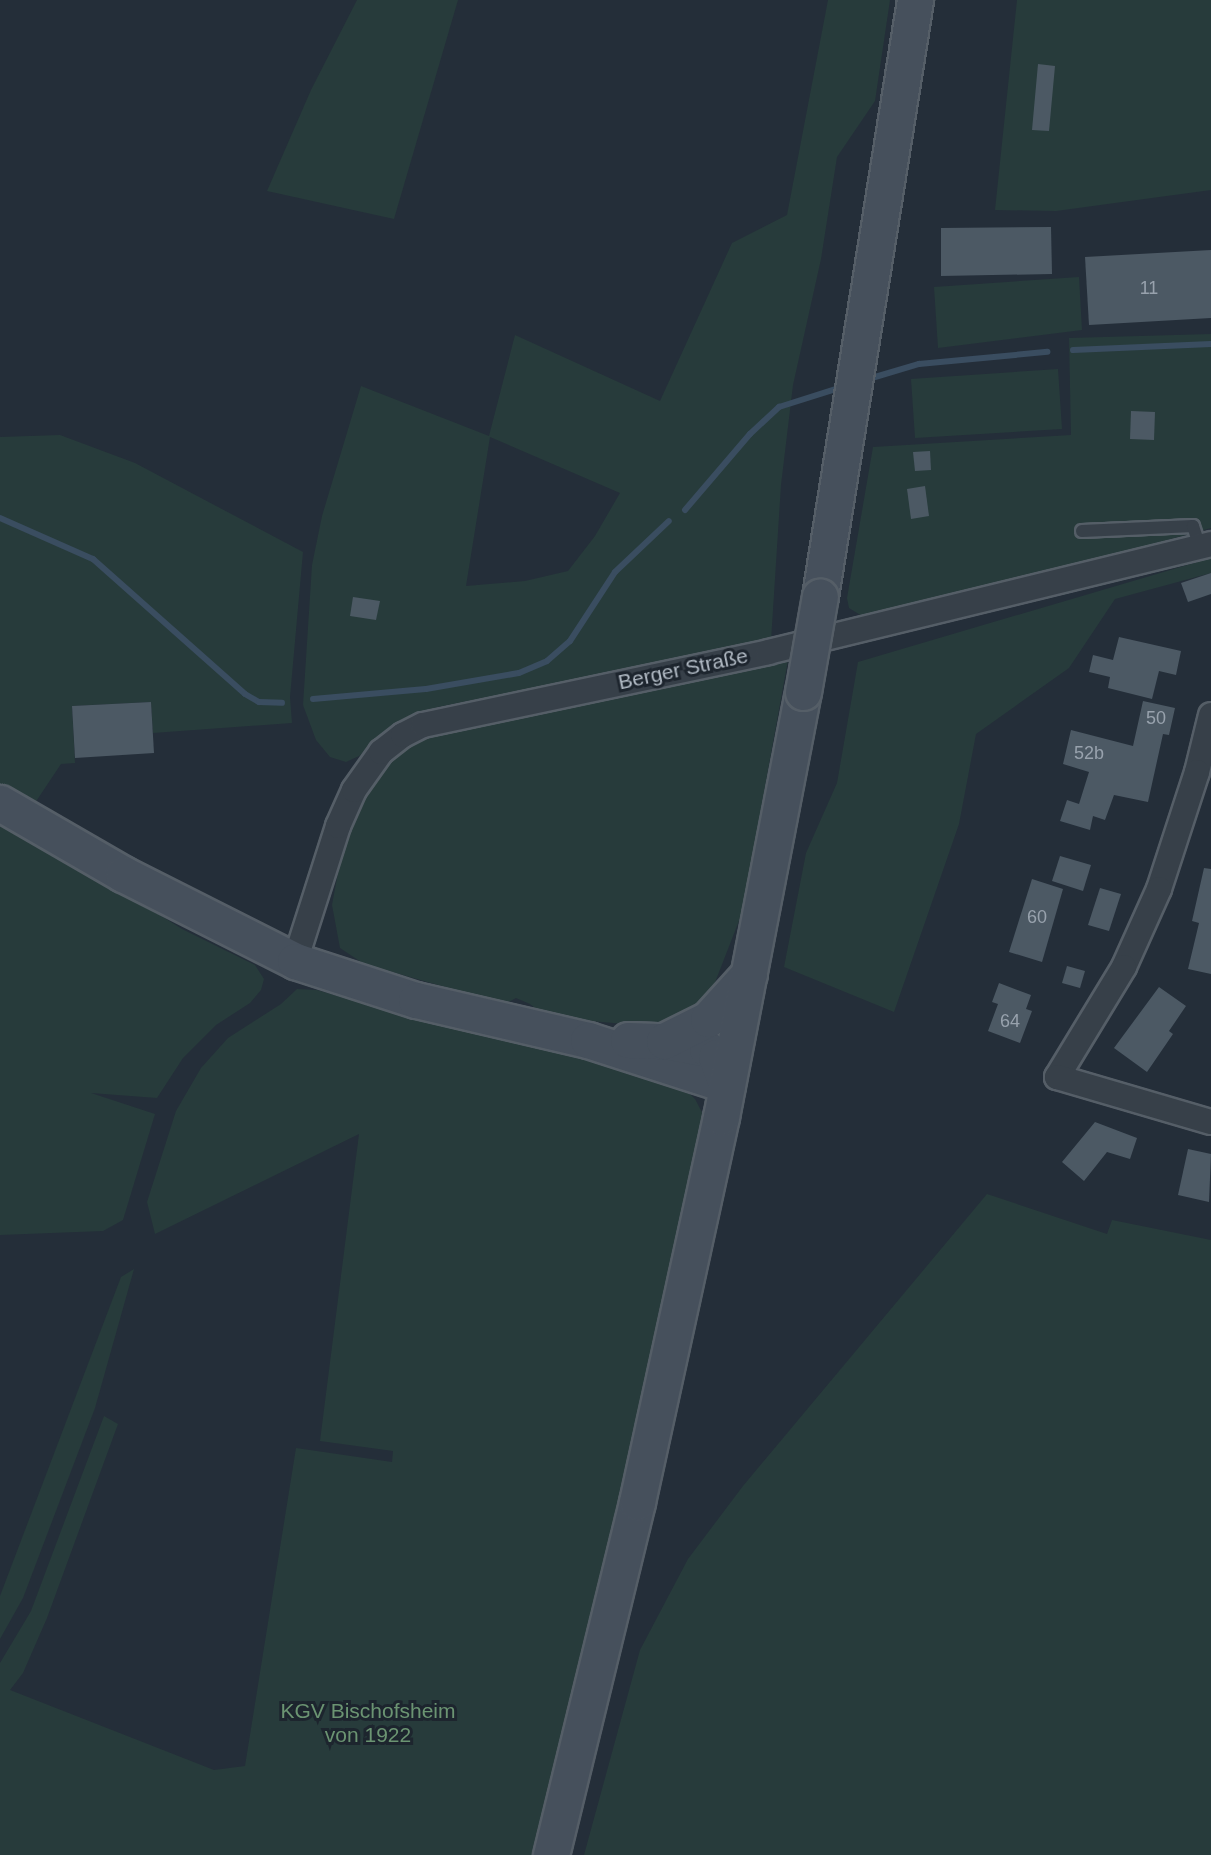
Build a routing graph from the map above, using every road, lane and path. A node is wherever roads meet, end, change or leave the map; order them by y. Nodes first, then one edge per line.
1 (915, 0) edge
2 (1082, 531) dead end
3 (1205, 546) edge
4 (1211, 715) edge
5 (0, 803) edge
6 (295, 961) junction
7 (751, 971) junction
8 (588, 1040) junction
9 (664, 1041) junction
10 (727, 1085) junction
11 (1211, 1122) edge
12 (551, 1855) edge

1 - 7 main road, bridge
2 - 3 lane
3 - 6 street, Berger Straße
4 - 11 street
5 - 6 main road
6 - 8 main road
7 - 9 main road
7 - 10 main road
8 - 9 main road
8 - 10 main road
9 - 10 main road
10 - 12 main road

